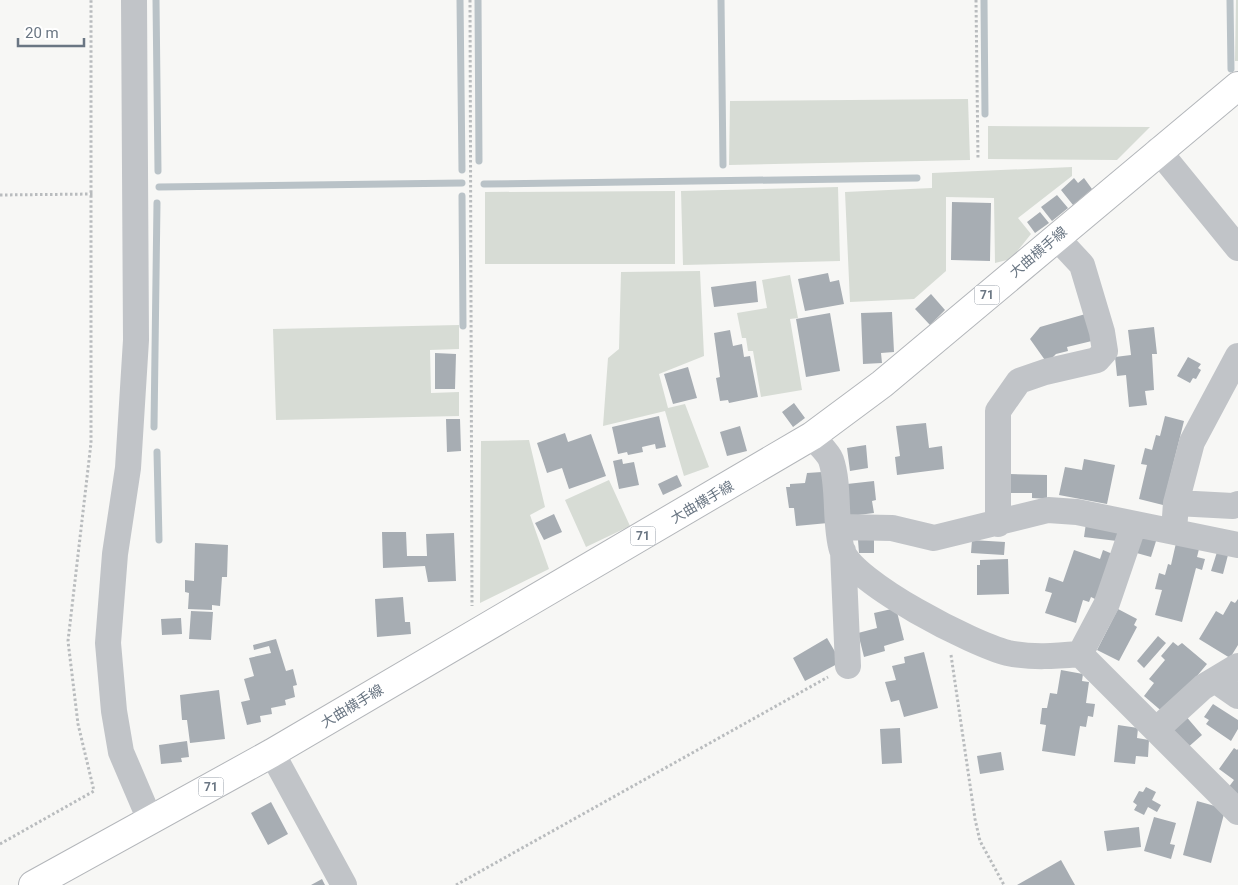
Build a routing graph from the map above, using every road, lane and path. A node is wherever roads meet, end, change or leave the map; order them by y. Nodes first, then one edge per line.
1 (91, 0) edge
2 (134, 0) edge
3 (470, 0) edge
4 (976, 0) edge
5 (1238, 86) edge
6 (1158, 150) junction
7 (978, 160) dead end
8 (93, 194) junction
9 (0, 195) edge
10 (1056, 237) junction
11 (1238, 248) edge
12 (1238, 356) edge
13 (812, 436) junction
14 (1176, 503) junction
15 (1236, 505) edge
16 (998, 524) junction
17 (1134, 524) junction
18 (1174, 531) junction
19 (841, 539) junction
20 (1232, 544) edge
21 (947, 628) junction
22 (472, 634) junction
23 (1080, 654) junction
24 (848, 666) joint
25 (1238, 666) edge
26 (1215, 680) junction
27 (1238, 696) edge
28 (1156, 730) junction
29 (272, 753) junction
30 (1238, 812) edge
31 (150, 820) junction
32 (0, 844) edge
33 (34, 885) edge
34 (344, 885) edge
35 (456, 885) edge
36 (1004, 885) edge

1 - 8 path
2 - 31 street
3 - 22 path
4 - 7 path
5 - 6 main road, 大曲横手線 / 71
6 - 10 main road, 大曲横手線 / 71
6 - 11 street
8 - 9 path
8 - 32 path
10 - 13 main road, 大曲横手線 / 71
10 - 16 street
12 - 14 street
13 - 19 street
13 - 22 main road, 大曲横手線 / 71
14 - 15 street
14 - 18 street
15 - 20 street
16 - 17 street
16 - 19 street
17 - 18 street
17 - 23 street
18 - 20 street
19 - 21 street
19 - 24 street
21 - 23 street
21 - 36 path
22 - 29 main road, 大曲横手線 / 71
23 - 28 street
24 - 35 path
25 - 26 street
26 - 27 street
26 - 28 street
28 - 30 street
29 - 31 main road, 大曲横手線 / 71
29 - 34 street
31 - 33 main road, 大曲横手線 / 71

